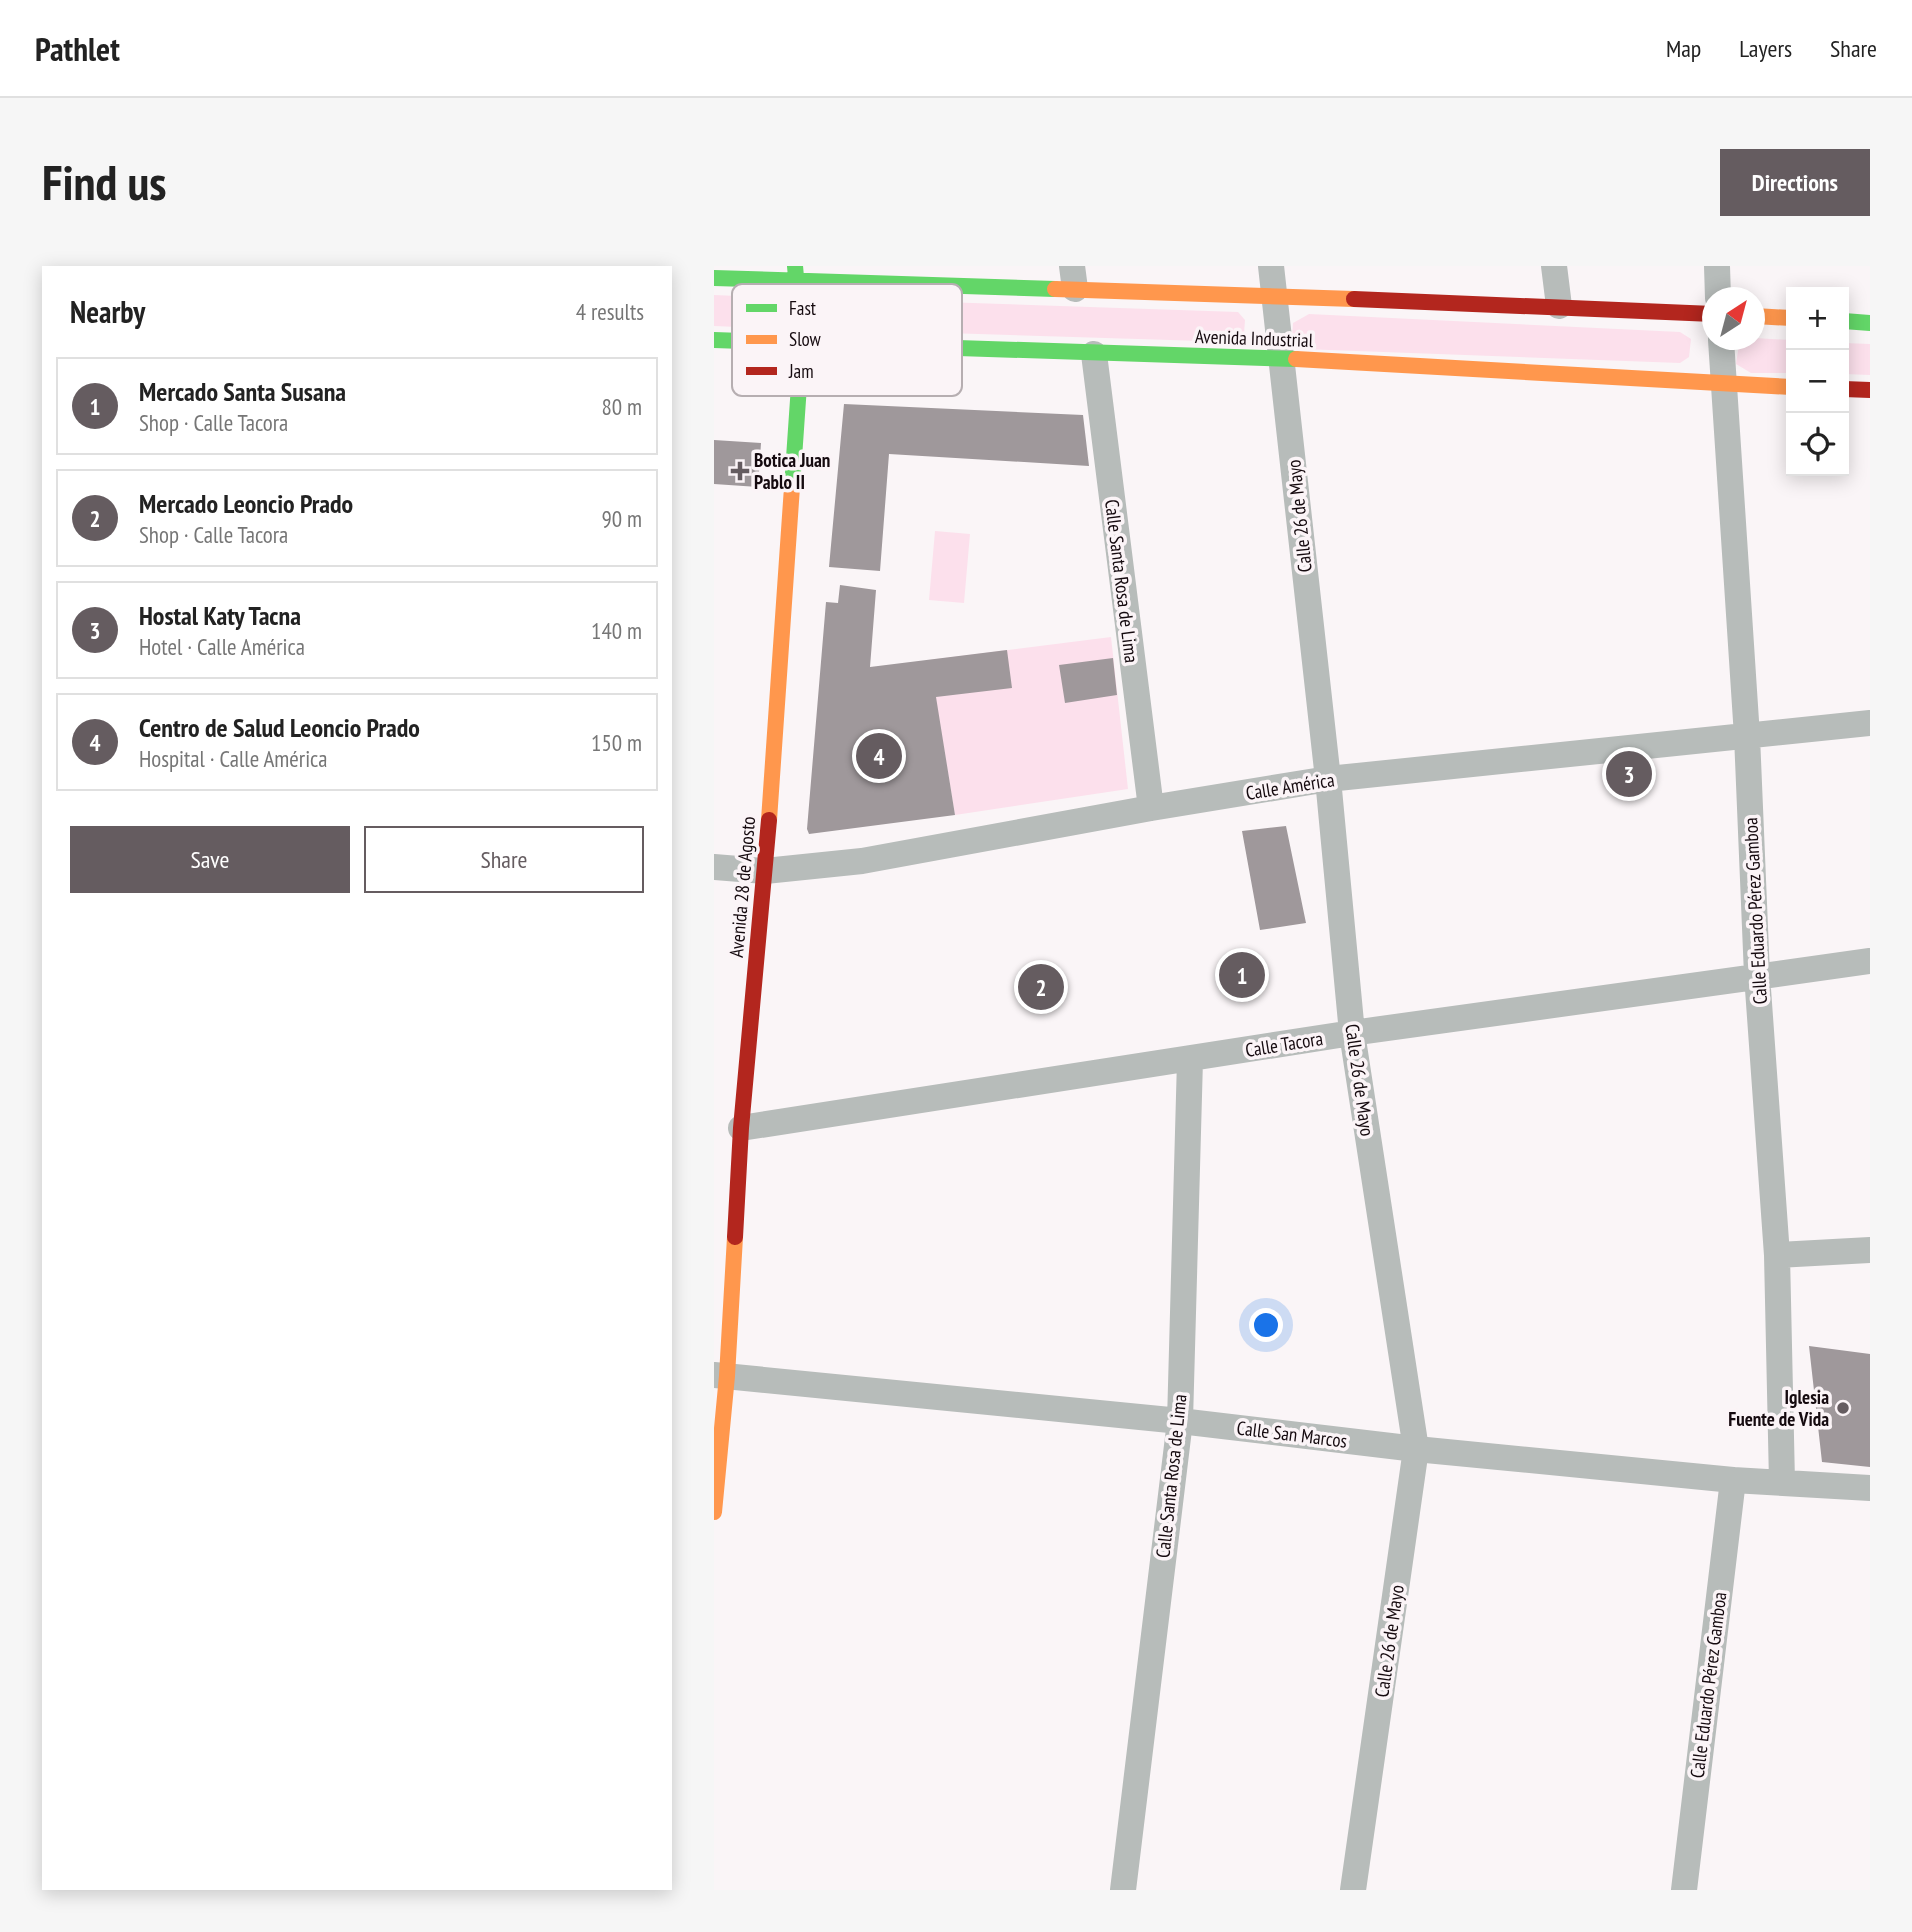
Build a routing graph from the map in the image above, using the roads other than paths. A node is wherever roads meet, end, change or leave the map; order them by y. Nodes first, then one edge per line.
1 (1271, 266) edge
2 (1554, 266) edge
3 (1717, 266) edge
4 (795, 273) edge
5 (1074, 277) edge
6 (714, 278) edge
7 (1718, 287) edge
8 (1274, 296) junction
9 (1559, 306) junction
10 (1702, 313) edge
11 (1765, 317) edge
12 (1786, 318) edge
13 (1849, 321) edge
14 (1870, 323) edge
15 (714, 340) edge
16 (732, 340) edge
17 (962, 349) edge
18 (1721, 350) edge
19 (1094, 354) junction
20 (1280, 358) junction
21 (1723, 384) junction
22 (1786, 387) edge
23 (1849, 389) edge
24 (1870, 390) edge
25 (798, 396) edge
26 (1870, 723) edge
27 (1746, 736) junction
28 (1328, 779) junction
29 (1151, 808) junction
30 (714, 867) edge
31 (765, 871) junction
32 (1870, 961) edge
33 (1757, 975) junction
34 (1352, 1033) junction
35 (1191, 1060) junction
36 (741, 1128) junction
37 (1870, 1250) edge
38 (1777, 1255) junction
39 (721, 1376) edge
40 (1180, 1421) junction
41 (1416, 1449) junction
42 (1733, 1480) junction
43 (1782, 1482) junction
44 (1870, 1488) edge
45 (714, 1512) edge
46 (1122, 1890) edge
47 (1353, 1890) edge
48 (1684, 1890) edge

1 - 8 street, Calle 26 de Mayo
2 - 9 street
3 - 7 street
4 - 5 main road
4 - 6 main road
5 - 8 main road
8 - 9 main road
8 - 20 street, Calle 26 de Mayo
9 - 10 main road
11 - 12 main road
13 - 14 main road
15 - 16 main road, Avenida Industrial
17 - 19 main road, Avenida Industrial
18 - 21 street, Calle Eduardo Pérez Gamboa
19 - 20 main road, Avenida Industrial
19 - 29 street, Calle Santa Rosa de Lima
20 - 21 main road, Avenida Industrial
20 - 28 street, Calle 26 de Mayo
21 - 22 main road, Avenida Industrial
21 - 27 street, Calle Eduardo Pérez Gamboa
23 - 24 main road
25 - 31 main road, Avenida 28 de Agosto
26 - 27 street, Calle América
27 - 28 street, Calle América
27 - 33 street, Calle Eduardo Pérez Gamboa
28 - 29 street, Calle América
28 - 34 street, Calle 26 de Mayo
29 - 31 street, Calle América
30 - 31 street, Calle América
31 - 36 main road, Avenida 28 de Agosto
32 - 33 street, Calle Tacora
33 - 34 street, Calle Tacora
33 - 38 street, Calle Eduardo Pérez Gamboa
34 - 35 street, Calle Tacora
34 - 41 street, Calle 26 de Mayo
35 - 36 street, Calle Tacora
35 - 40 street, Calle Santa Rosa de Lima
36 - 39 main road, Avenida 28 de Agosto
37 - 38 street
38 - 43 street, Calle Eduardo Pérez Gamboa
39 - 40 street, Calle San Marcos
39 - 45 main road, Avenida 28 de Agosto
40 - 41 street, Calle San Marcos
40 - 46 street, Calle Santa Rosa de Lima
41 - 42 street, Calle San Marcos
41 - 47 street, Calle 26 de Mayo
42 - 43 street, Calle San Marcos
42 - 48 street, Calle Eduardo Pérez Gamboa
43 - 44 street, Calle San Marcos

